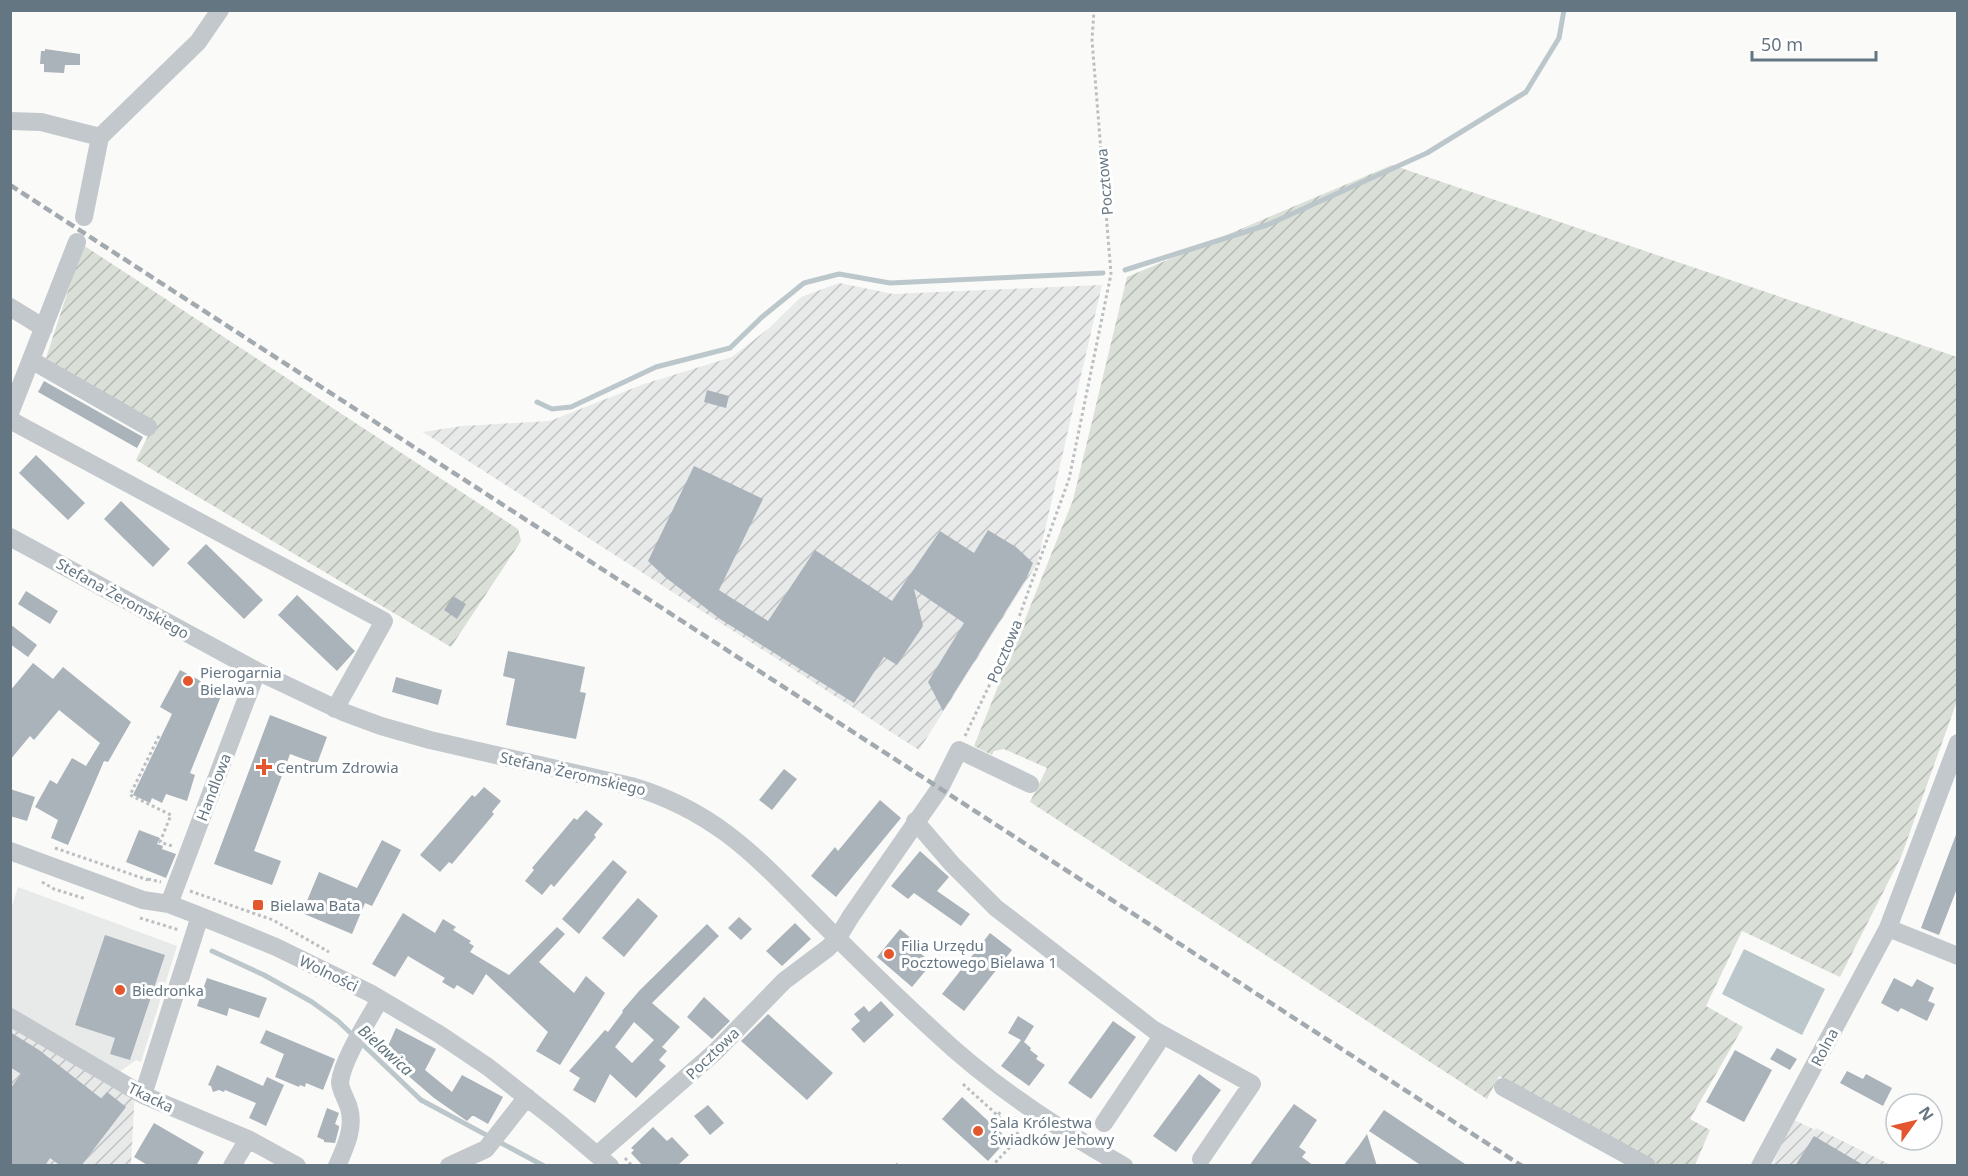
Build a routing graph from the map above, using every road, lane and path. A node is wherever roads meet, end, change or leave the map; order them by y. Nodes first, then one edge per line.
1 (220, 10) edge
2 (1094, 10) edge
3 (10, 121) edge
4 (100, 137) junction
5 (84, 217) dead end
6 (77, 242) dead end
7 (10, 307) edge
8 (44, 328) junction
9 (31, 360) junction
10 (10, 413) edge
11 (10, 420) edge
12 (148, 427) dead end
13 (10, 537) edge
14 (256, 671) junction
15 (335, 709) junction
16 (159, 736) dead end
17 (1958, 743) edge
18 (959, 750) junction
19 (1030, 784) dead end
20 (915, 821) junction
21 (179, 849) dead end
22 (10, 851) edge
23 (169, 904) junction
24 (200, 916) junction
25 (1888, 928) junction
26 (837, 939) junction
27 (1958, 956) edge
28 (380, 999) junction
29 (10, 1017) edge
30 (1163, 1035) junction
31 (963, 1084) dead end
32 (1503, 1086) dead end
33 (143, 1095) junction
34 (527, 1097) junction
35 (1001, 1111) dead end
36 (998, 1116) junction
37 (1104, 1123) dead end
38 (991, 1124) dead end
39 (248, 1139) junction
40 (604, 1160) edge
41 (1201, 1160) dead end
42 (232, 1166) edge
43 (297, 1166) edge
44 (337, 1166) edge
45 (449, 1166) edge
46 (992, 1166) edge
47 (1124, 1166) edge
48 (1647, 1166) edge
49 (1760, 1166) edge

1 - 4 street
2 - 18 path, Pocztowa
3 - 4 street
4 - 5 street
6 - 8 street
7 - 8 street
8 - 9 street
9 - 10 street
9 - 12 street
11 - 15 street
13 - 14 street, Stefana Żeromskiego
14 - 15 street, Stefana Żeromskiego
14 - 23 street, Handlowa
15 - 26 street, Stefana Żeromskiego
16 - 21 path
17 - 25 street, Rolna
18 - 19 street
18 - 20 street, Pocztowa
20 - 26 street, Pocztowa
20 - 30 street
22 - 23 street, Wolności
23 - 24 street, Wolności
24 - 28 street, Wolności
24 - 33 street
25 - 27 street
25 - 49 street, Rolna
26 - 40 street, Pocztowa
26 - 47 street, Stefana Żeromskiego
28 - 34 street, Wolności
28 - 44 street
29 - 33 street, Tkacka
30 - 37 street
30 - 41 street
31 - 36 path
32 - 48 street
33 - 39 street, Tkacka
34 - 40 street, Wolności
34 - 45 street
35 - 36 path
36 - 38 path
36 - 46 path
39 - 42 street
39 - 43 street, Tkacka

